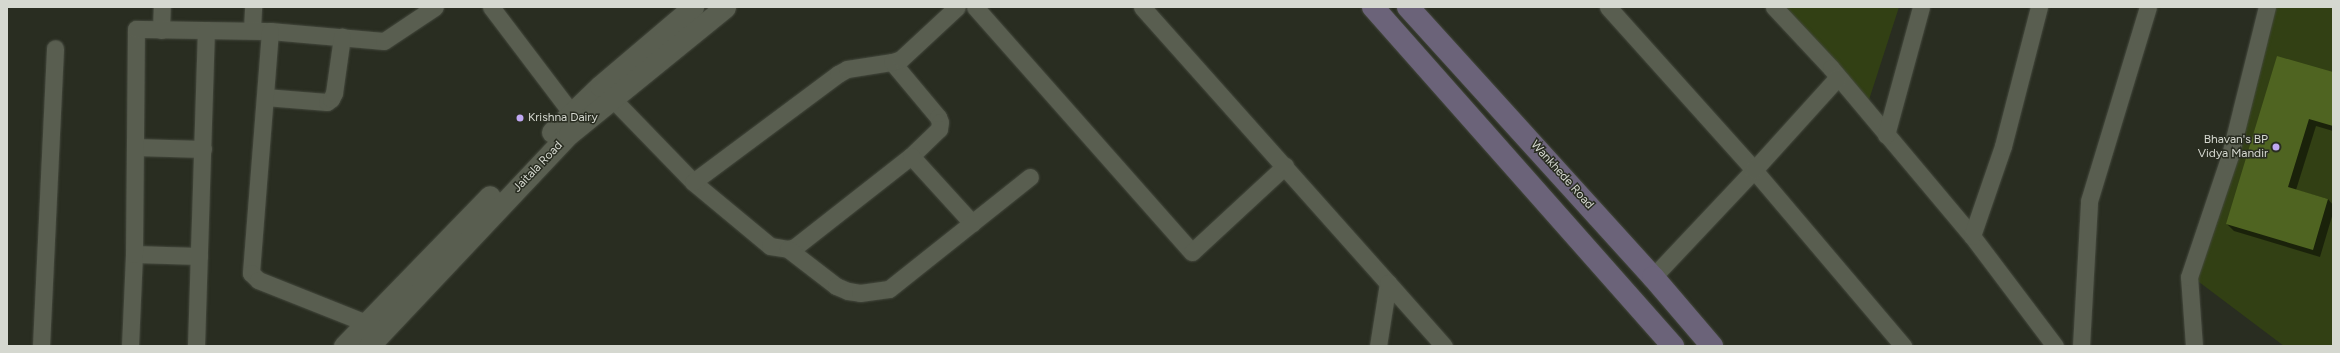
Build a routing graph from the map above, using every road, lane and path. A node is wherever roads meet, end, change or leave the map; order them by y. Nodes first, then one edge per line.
1 (162, 7) edge
2 (253, 7) edge
3 (435, 7) edge
4 (491, 7) edge
5 (693, 7) edge
6 (725, 7) edge
7 (957, 7) edge
8 (975, 7) edge
9 (1142, 7) edge
10 (1373, 7) edge
11 (1408, 7) edge
12 (1608, 7) edge
13 (1774, 7) edge
14 (1921, 7) edge
15 (2040, 7) edge
16 (2148, 7) edge
17 (2267, 7) edge
18 (161, 30) junction
19 (206, 30) junction
20 (252, 30) junction
21 (270, 31) junction
22 (342, 37) junction
23 (55, 48) dead end
24 (892, 62) junction
25 (1838, 77) junction
26 (606, 92) junction
27 (265, 97) junction
28 (575, 119) junction
29 (1886, 135) junction
30 (135, 147) junction
31 (203, 149) junction
32 (911, 156) junction
33 (1285, 166) junction
34 (1754, 170) junction
35 (1030, 177) dead end
36 (693, 182) junction
37 (972, 223) junction
38 (1972, 236) junction
39 (788, 249) junction
40 (134, 254) junction
41 (199, 256) junction
42 (1653, 276) junction
43 (1388, 283) junction
44 (366, 323) junction
45 (41, 346) edge
46 (130, 346) edge
47 (196, 346) edge
48 (344, 346) edge
49 (369, 346) edge
50 (1378, 346) edge
51 (1444, 346) edge
52 (1673, 346) edge
53 (1712, 346) edge
54 (1903, 346) edge
55 (2055, 346) edge
56 (2081, 346) edge
57 (2194, 346) edge

1 - 18 street
2 - 20 street
3 - 22 street
4 - 28 street
5 - 26 street, Jaitala Road
6 - 26 street, Jaitala Road
7 - 24 street
8 - 33 street
9 - 33 street
10 - 52 main road
11 - 42 main road, Wankhede Road
12 - 34 street
13 - 25 street
14 - 29 street
15 - 38 street
16 - 56 street
17 - 57 street
18 - 19 street
18 - 30 street
19 - 20 street
19 - 31 street
20 - 21 street
21 - 22 street
21 - 27 street
22 - 27 street
23 - 45 street
24 - 32 street
24 - 36 street
25 - 29 street
25 - 34 street
26 - 28 street, Jaitala Road
26 - 36 street
27 - 44 street
28 - 44 street, Jaitala Road
28 - 49 street, Jaitala Road
29 - 38 street
30 - 31 street
30 - 40 street
31 - 41 street
32 - 37 street
32 - 39 street
33 - 43 street
34 - 42 street
34 - 54 street
35 - 37 street
36 - 39 street
37 - 39 street
38 - 55 street
40 - 41 street
40 - 46 street
41 - 47 street
42 - 53 main road, Wankhede Road
43 - 50 street
43 - 51 street
44 - 48 street, Jaitala Road

